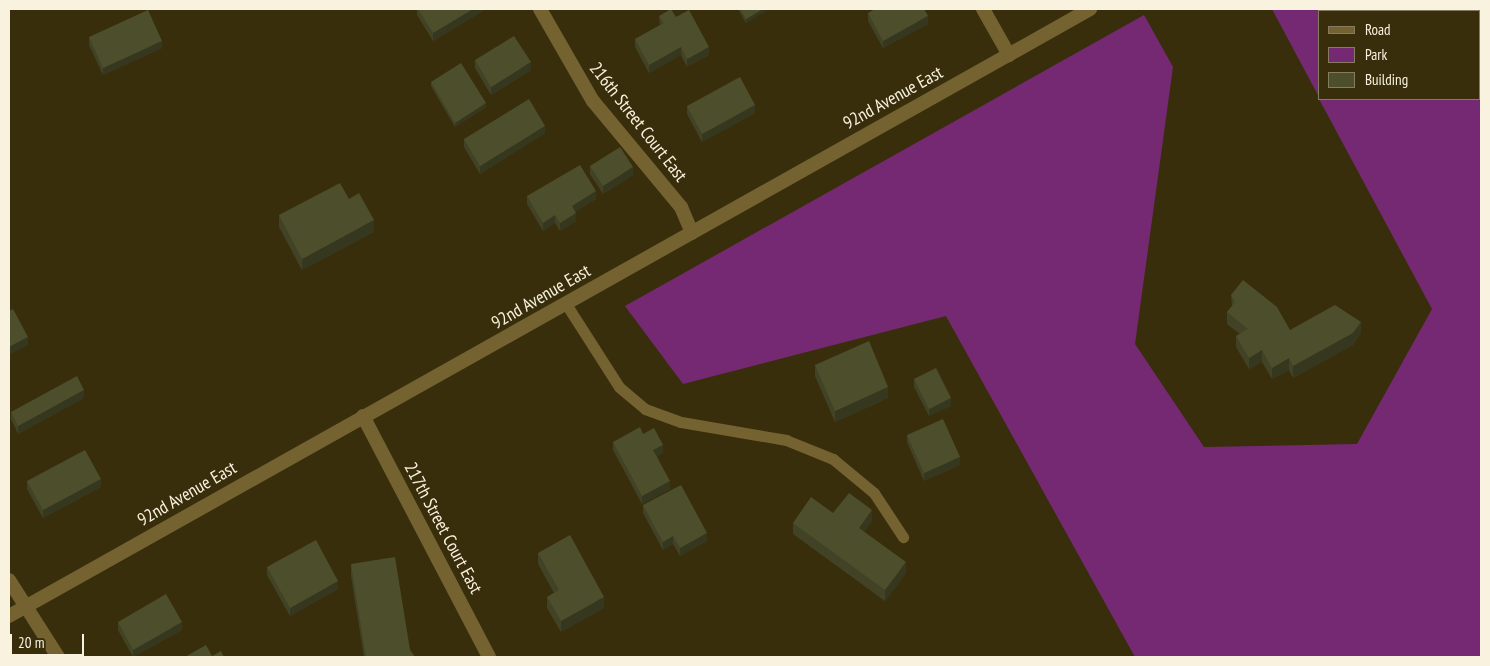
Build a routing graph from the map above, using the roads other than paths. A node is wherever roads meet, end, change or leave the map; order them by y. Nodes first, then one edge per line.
1 (540, 9) edge
2 (983, 9) edge
3 (1090, 9) edge
4 (1008, 55) junction
5 (692, 233) junction
6 (566, 304) junction
7 (363, 416) junction
8 (903, 537) dead end
9 (9, 580) edge
10 (28, 606) junction
11 (9, 616) edge
12 (58, 657) edge
13 (489, 657) edge

1 - 5 street, 216th Street Court East
2 - 4 street
3 - 4 street, 92nd Avenue East
4 - 5 street, 92nd Avenue East
5 - 6 street, 92nd Avenue East
6 - 7 street, 92nd Avenue East
6 - 8 lane
7 - 10 street, 92nd Avenue East
7 - 13 street, 217th Street Court East
9 - 10 street
10 - 11 street, 92nd Avenue East
10 - 12 street

